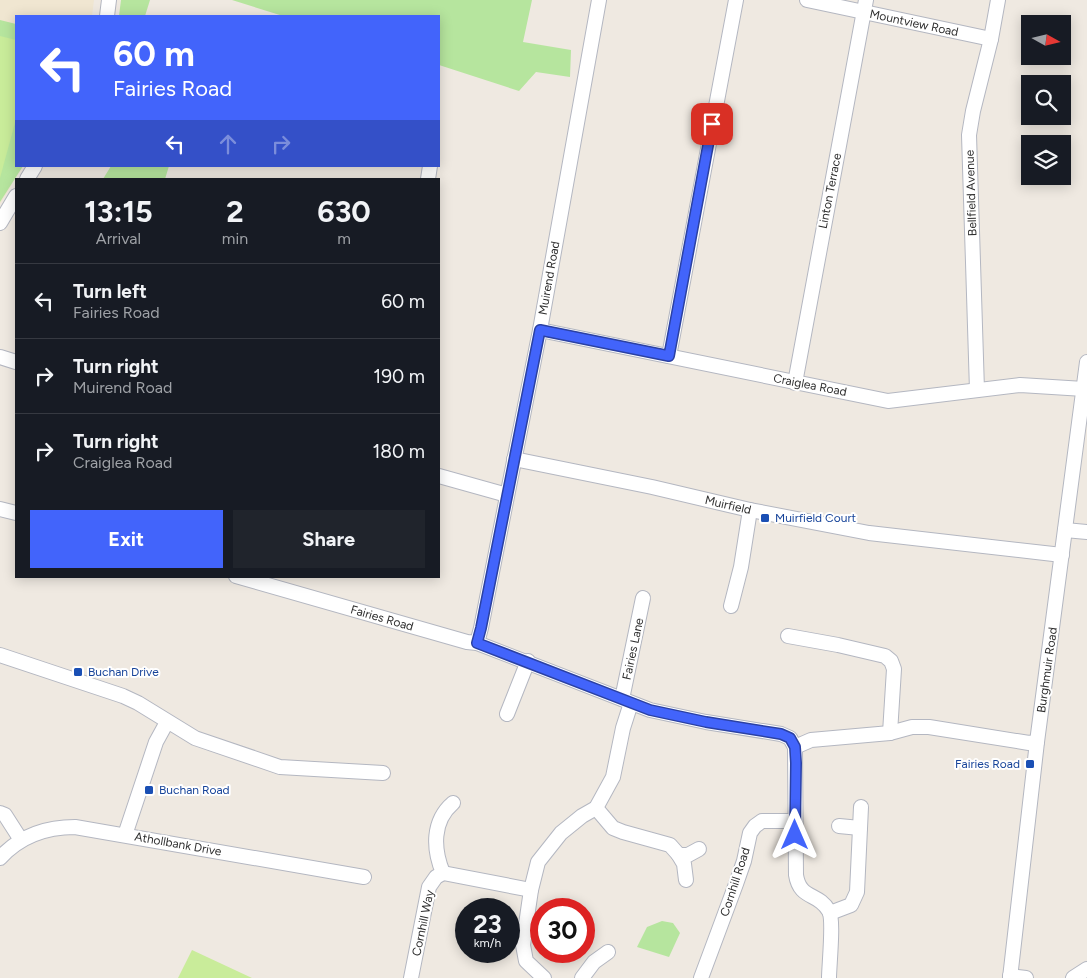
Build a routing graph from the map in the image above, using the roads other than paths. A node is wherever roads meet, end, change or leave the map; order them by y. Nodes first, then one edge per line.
1 (109, 0) edge
2 (600, 0) edge
3 (736, 0) edge
4 (807, 0) edge
5 (998, 0) edge
6 (865, 6) edge
7 (107, 15) edge
8 (991, 39) junction
9 (15, 198) edge
10 (0, 223) edge
11 (540, 330) junction
12 (669, 356) junction
13 (0, 357) edge
14 (15, 362) edge
15 (1087, 362) edge
16 (795, 382) junction
17 (1084, 389) junction
18 (977, 390) junction
19 (514, 459) junction
20 (440, 476) edge
21 (507, 495) junction
22 (0, 509) edge
23 (750, 510) junction
24 (15, 513) edge
25 (1065, 530) junction
26 (1087, 532) edge
27 (1062, 555) junction
28 (243, 578) edge
29 (643, 598) dead end
30 (731, 606) dead end
31 (788, 636) dead end
32 (477, 643) junction
33 (0, 655) edge
34 (528, 662) junction
35 (627, 701) junction
36 (507, 714) dead end
37 (167, 722) junction
38 (890, 733) junction
39 (1037, 742) junction
40 (795, 747) junction
41 (384, 773) dead end
42 (453, 803) dead end
43 (861, 807) dead end
44 (596, 808) junction
45 (0, 813) edge
46 (795, 821) junction
47 (839, 826) dead end
48 (860, 828) junction
49 (125, 835) junction
50 (21, 840) junction
51 (698, 849) dead end
52 (678, 854) junction
53 (0, 858) edge
54 (443, 873) junction
55 (364, 877) dead end
56 (686, 880) dead end
57 (531, 890) junction
58 (830, 913) junction
59 (608, 952) dead end
60 (1087, 970) edge
61 (1010, 977) edge
62 (411, 978) edge
63 (544, 978) edge
64 (582, 978) edge
65 (701, 978) edge
66 (832, 978) edge
67 (1026, 978) edge
68 (1073, 978) edge

1 - 7 street
2 - 11 street, Muirend Road
3 - 12 street
4 - 6 street, Mountview Road
5 - 8 street, Bellfield Avenue
6 - 8 street, Mountview Road
6 - 16 street, Linton Terrace
8 - 18 street, Bellfield Avenue
9 - 10 street
11 - 12 street, Craiglea Road
11 - 19 street, Muirend Road
12 - 16 street, Craiglea Road
13 - 14 street
15 - 17 street, Burghmuir Road
16 - 18 street, Craiglea Road
17 - 18 street, Craiglea Road
17 - 25 street, Burghmuir Road
19 - 21 street, Muirend Road
19 - 23 street, Muirfield
20 - 21 street
21 - 32 street, Muirend Road
22 - 24 street
23 - 27 street, Muirfield
23 - 30 street
25 - 26 street
25 - 27 street, Burghmuir Road
27 - 39 street, Burghmuir Road
28 - 32 street, Fairies Road
29 - 35 street, Fairies Lane
31 - 38 street
32 - 34 street, Fairies Road
33 - 37 street
34 - 35 street, Fairies Road
34 - 36 street
35 - 40 street, Fairies Road
35 - 44 street
37 - 41 street
37 - 49 street
38 - 39 street
38 - 40 street
39 - 61 street, Burghmuir Road
40 - 46 street
42 - 54 street
43 - 48 street
44 - 52 street
44 - 57 street
45 - 50 street
46 - 58 street
46 - 65 street, Cornhill Road
47 - 48 street
48 - 58 street
49 - 50 street, Athollbank Drive
49 - 55 street, Athollbank Drive
50 - 53 street, Athollbank Drive
51 - 52 street
52 - 56 street
54 - 57 street
54 - 62 street, Cornhill Way
57 - 63 street
58 - 66 street
59 - 64 street
60 - 68 street
61 - 67 street

